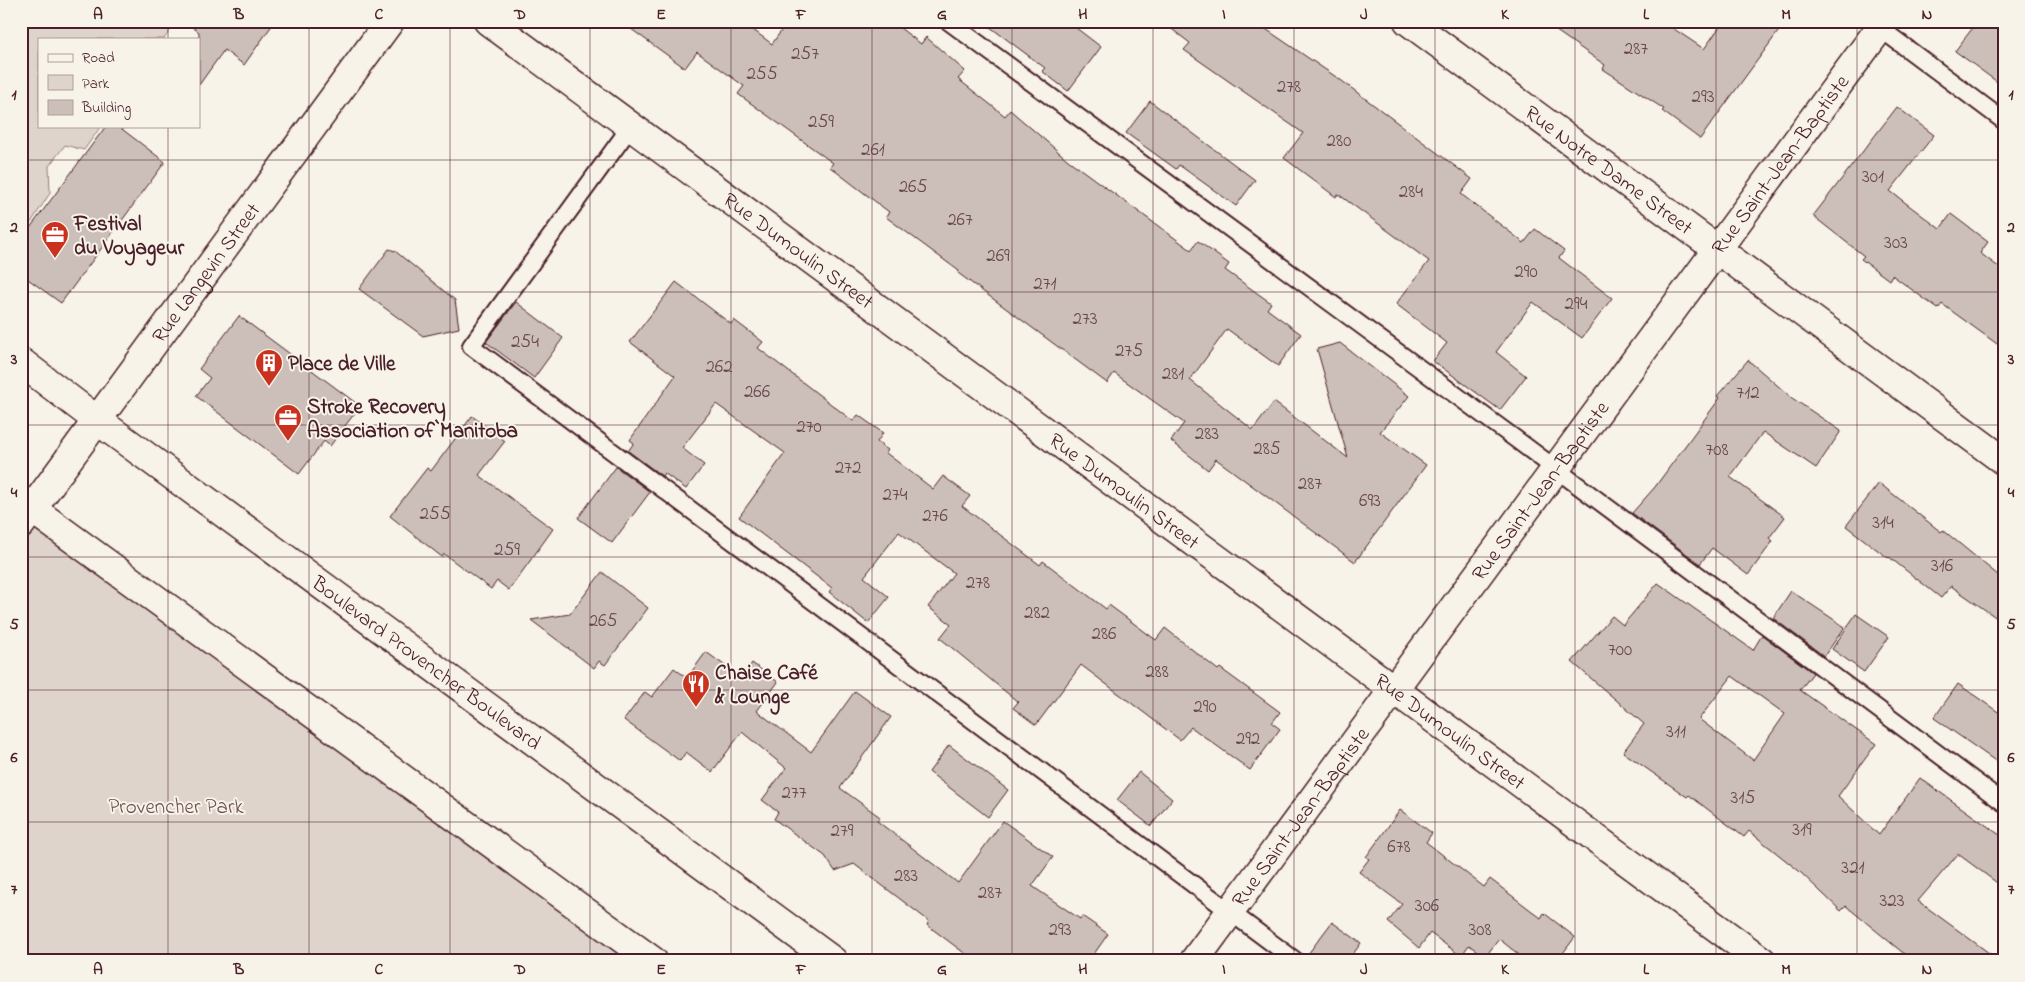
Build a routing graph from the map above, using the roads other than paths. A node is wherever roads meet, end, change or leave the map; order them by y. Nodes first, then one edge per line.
1 (390, 21) edge
2 (488, 21) edge
3 (948, 21) edge
4 (1408, 21) edge
5 (1879, 23) edge
6 (2004, 121) edge
7 (631, 126) junction
8 (1717, 250) junction
9 (21, 362) edge
10 (97, 420) junction
11 (2004, 460) edge
12 (1556, 469) junction
13 (25, 511) edge
14 (1394, 689) junction
15 (2004, 803) edge
16 (1230, 912) junction
17 (653, 961) edge
18 (833, 961) edge
19 (1194, 961) edge
20 (1296, 961) edge
21 (1762, 961) edge

1 - 10 street, Rue Langevin Street
2 - 7 street, Rue Dumoulin Street
3 - 12 lane
4 - 8 street, Rue Notre Dame Street
5 - 6 lane
5 - 8 street, Rue Saint-Jean-Baptiste
7 - 14 street, Rue Dumoulin Street
7 - 16 lane
8 - 11 street, Rue Notre Dame Street
8 - 12 street, Rue Saint-Jean-Baptiste
9 - 10 street, Boulevard Provencher Boulevard
10 - 13 street, Rue Langevin Street
10 - 18 street, Boulevard Provencher Boulevard
12 - 14 street, Rue Saint-Jean-Baptiste
12 - 15 lane
13 - 17 street
14 - 16 street, Rue Saint-Jean-Baptiste
14 - 21 street, Rue Dumoulin Street
16 - 19 street, Rue Saint-Jean-Baptiste
16 - 20 lane

